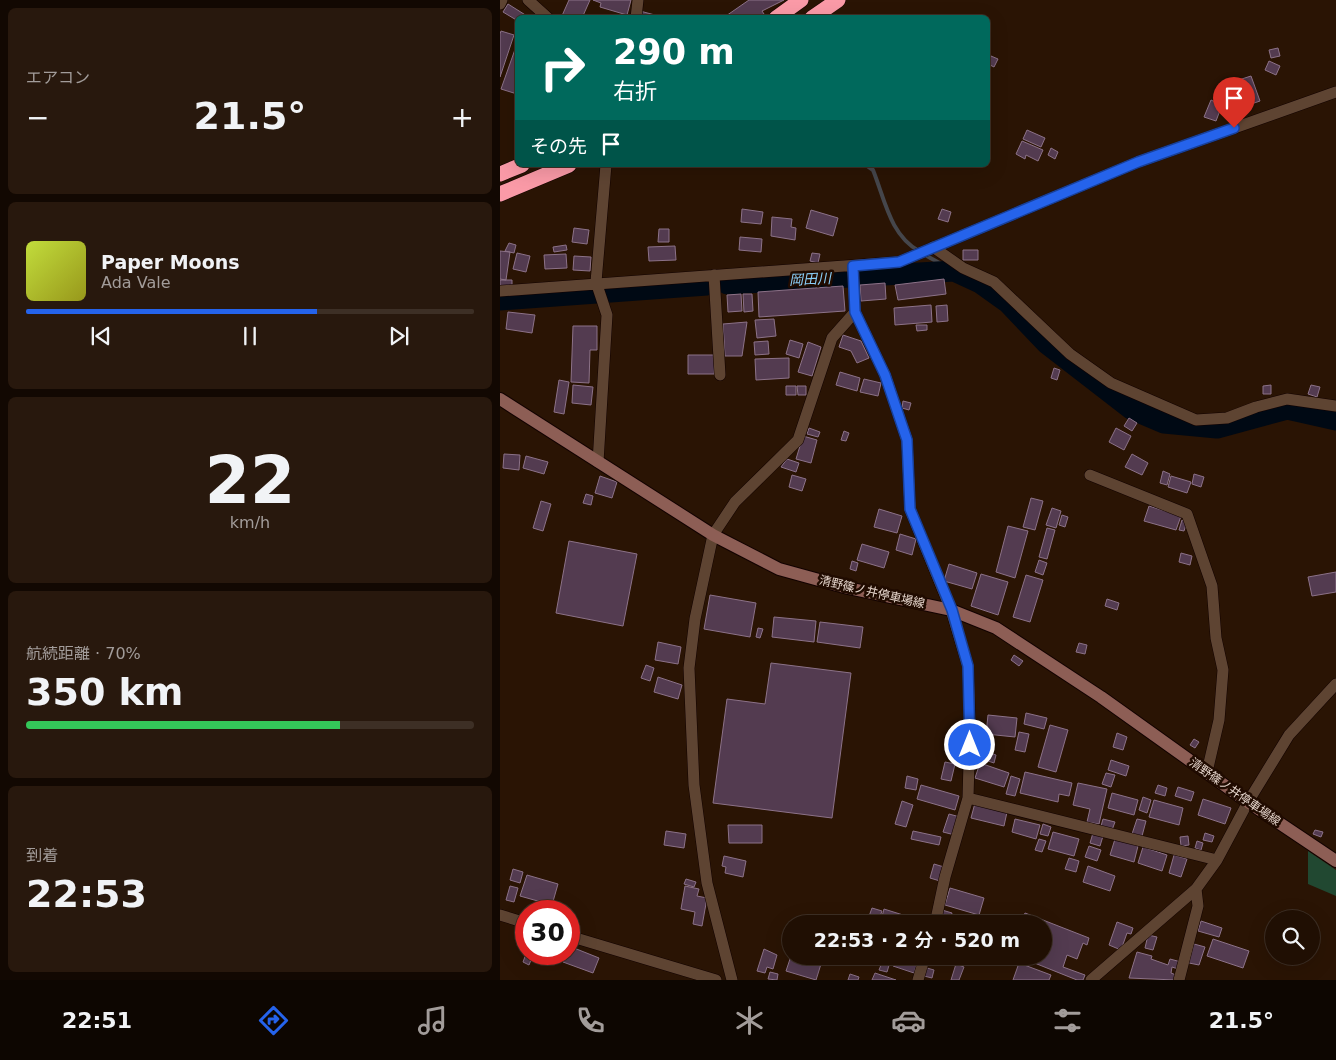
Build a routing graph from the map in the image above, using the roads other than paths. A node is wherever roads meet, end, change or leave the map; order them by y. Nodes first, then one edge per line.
1 (502, 0) edge
2 (528, 0) edge
3 (638, 0) edge
4 (801, 0) edge
5 (838, 0) edge
6 (500, 4) edge
7 (545, 15) edge
8 (636, 15) edge
9 (780, 15) edge
10 (816, 15) edge
11 (1336, 92) edge
12 (517, 167) edge
13 (564, 167) edge
14 (606, 167) edge
15 (500, 174) edge
16 (500, 194) edge
17 (928, 249) junction
18 (853, 273) junction
19 (714, 275) junction
20 (599, 290) junction
21 (500, 291) edge
22 (855, 312) junction
23 (720, 375) dead end
24 (500, 399) edge
25 (1336, 406) edge
26 (598, 462) junction
27 (1090, 475) dead end
28 (713, 535) junction
29 (952, 610) junction
30 (1336, 684) edge
31 (1207, 772) junction
32 (968, 798) junction
33 (1248, 802) junction
34 (1217, 860) junction
35 (1336, 861) edge
36 (1196, 889) junction
37 (500, 915) edge
38 (937, 915) edge
39 (515, 920) edge
40 (580, 939) edge
41 (922, 965) edge
42 (716, 980) edge
43 (732, 980) edge
44 (918, 980) edge
45 (1090, 980) edge
46 (1179, 980) edge

1 - 6 street
2 - 7 street
3 - 8 street
4 - 9 highway
5 - 10 highway
11 - 17 street
12 - 15 highway
13 - 16 highway
14 - 20 street
17 - 18 street
17 - 25 street
18 - 19 street
18 - 22 street
19 - 20 street
19 - 23 street
20 - 21 street
20 - 26 street
22 - 28 street
22 - 29 street
24 - 26 main road, 清野篠ノ井停車場線
26 - 28 main road, 清野篠ノ井停車場線
27 - 31 street
28 - 29 main road, 清野篠ノ井停車場線
28 - 43 street
29 - 31 main road, 清野篠ノ井停車場線
29 - 32 street
30 - 33 street
31 - 33 main road, 清野篠ノ井停車場線
32 - 34 street
32 - 38 street
33 - 34 street
33 - 35 main road, 清野篠ノ井停車場線
34 - 36 street
36 - 45 street
36 - 46 street
37 - 39 street
40 - 42 street
41 - 44 street

